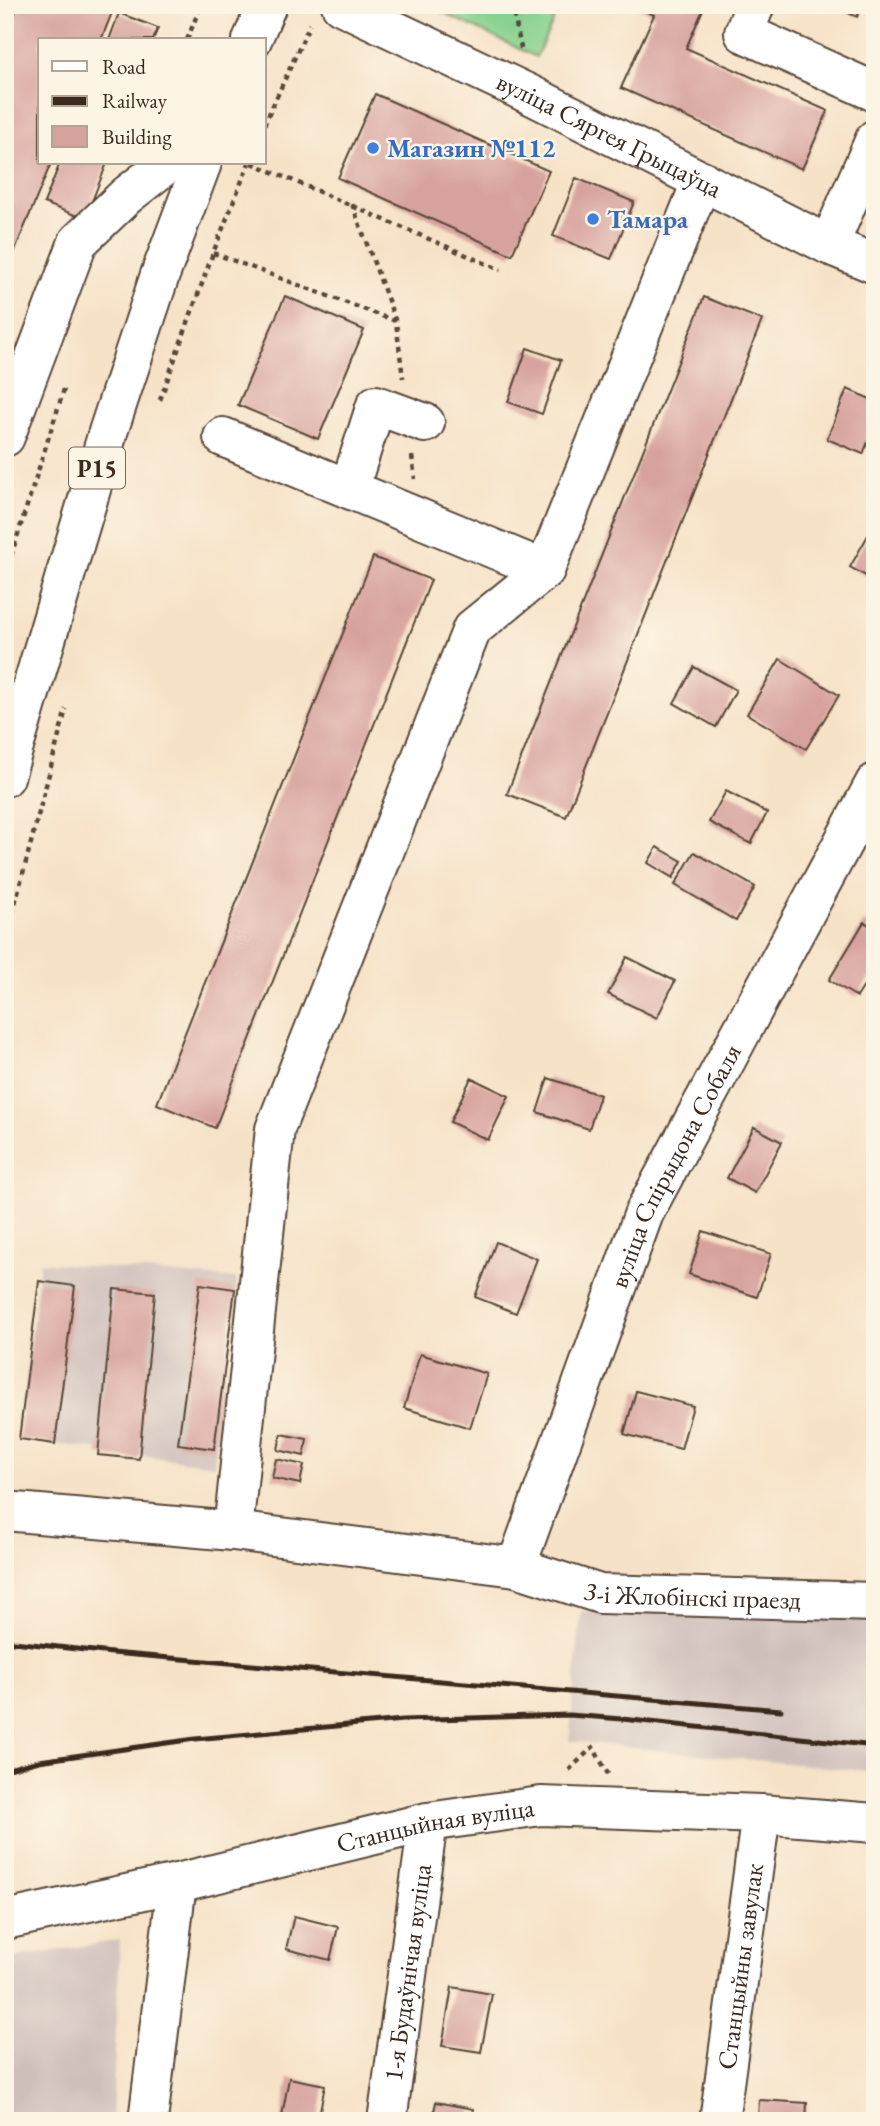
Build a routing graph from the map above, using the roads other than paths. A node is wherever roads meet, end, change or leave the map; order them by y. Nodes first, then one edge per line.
1 (267, 5) edge
2 (755, 5) edge
3 (326, 13) edge
4 (253, 38) edge
5 (875, 92) edge
6 (875, 139) edge
7 (167, 164) edge
8 (202, 164) edge
9 (702, 180) junction
10 (829, 245) junction
11 (875, 264) edge
12 (417, 420) road end
13 (5, 437) edge
14 (223, 437) dead end
15 (349, 489) junction
16 (545, 570) junction
17 (5, 777) edge
18 (875, 783) edge
19 (5, 1511) edge
20 (233, 1531) junction
21 (516, 1567) junction
22 (875, 1602) edge
23 (761, 1814) junction
24 (428, 1822) junction
25 (875, 1823) edge
26 (177, 1883) junction
27 (5, 1920) edge
28 (148, 2121) edge
29 (387, 2121) edge
30 (719, 2121) edge

1 - 4 street
2 - 5 street
3 - 9 street, вуліца Сяргея Грыцаўца
6 - 10 street
7 - 13 street
8 - 17 street, Р15
9 - 10 street, вуліца Сяргея Грыцаўца
9 - 16 street
10 - 11 street, вуліца Сяргея Грыцаўца
12 - 15 street
14 - 15 street
15 - 16 street
16 - 20 street
18 - 21 street, вуліца Спірыдона Собаля
19 - 20 street, 3-і Жлобінскі праезд
20 - 21 street, 3-і Жлобінскі праезд
21 - 22 street, 3-і Жлобінскі праезд
23 - 24 street, Станцыйная вуліца
23 - 25 street, Станцыйная вуліца
23 - 30 street, Станцыйны завулак
24 - 26 street, Станцыйная вуліца
24 - 29 street, 1-я Будаўнічая вуліца
26 - 27 street, Станцыйная вуліца
26 - 28 street

